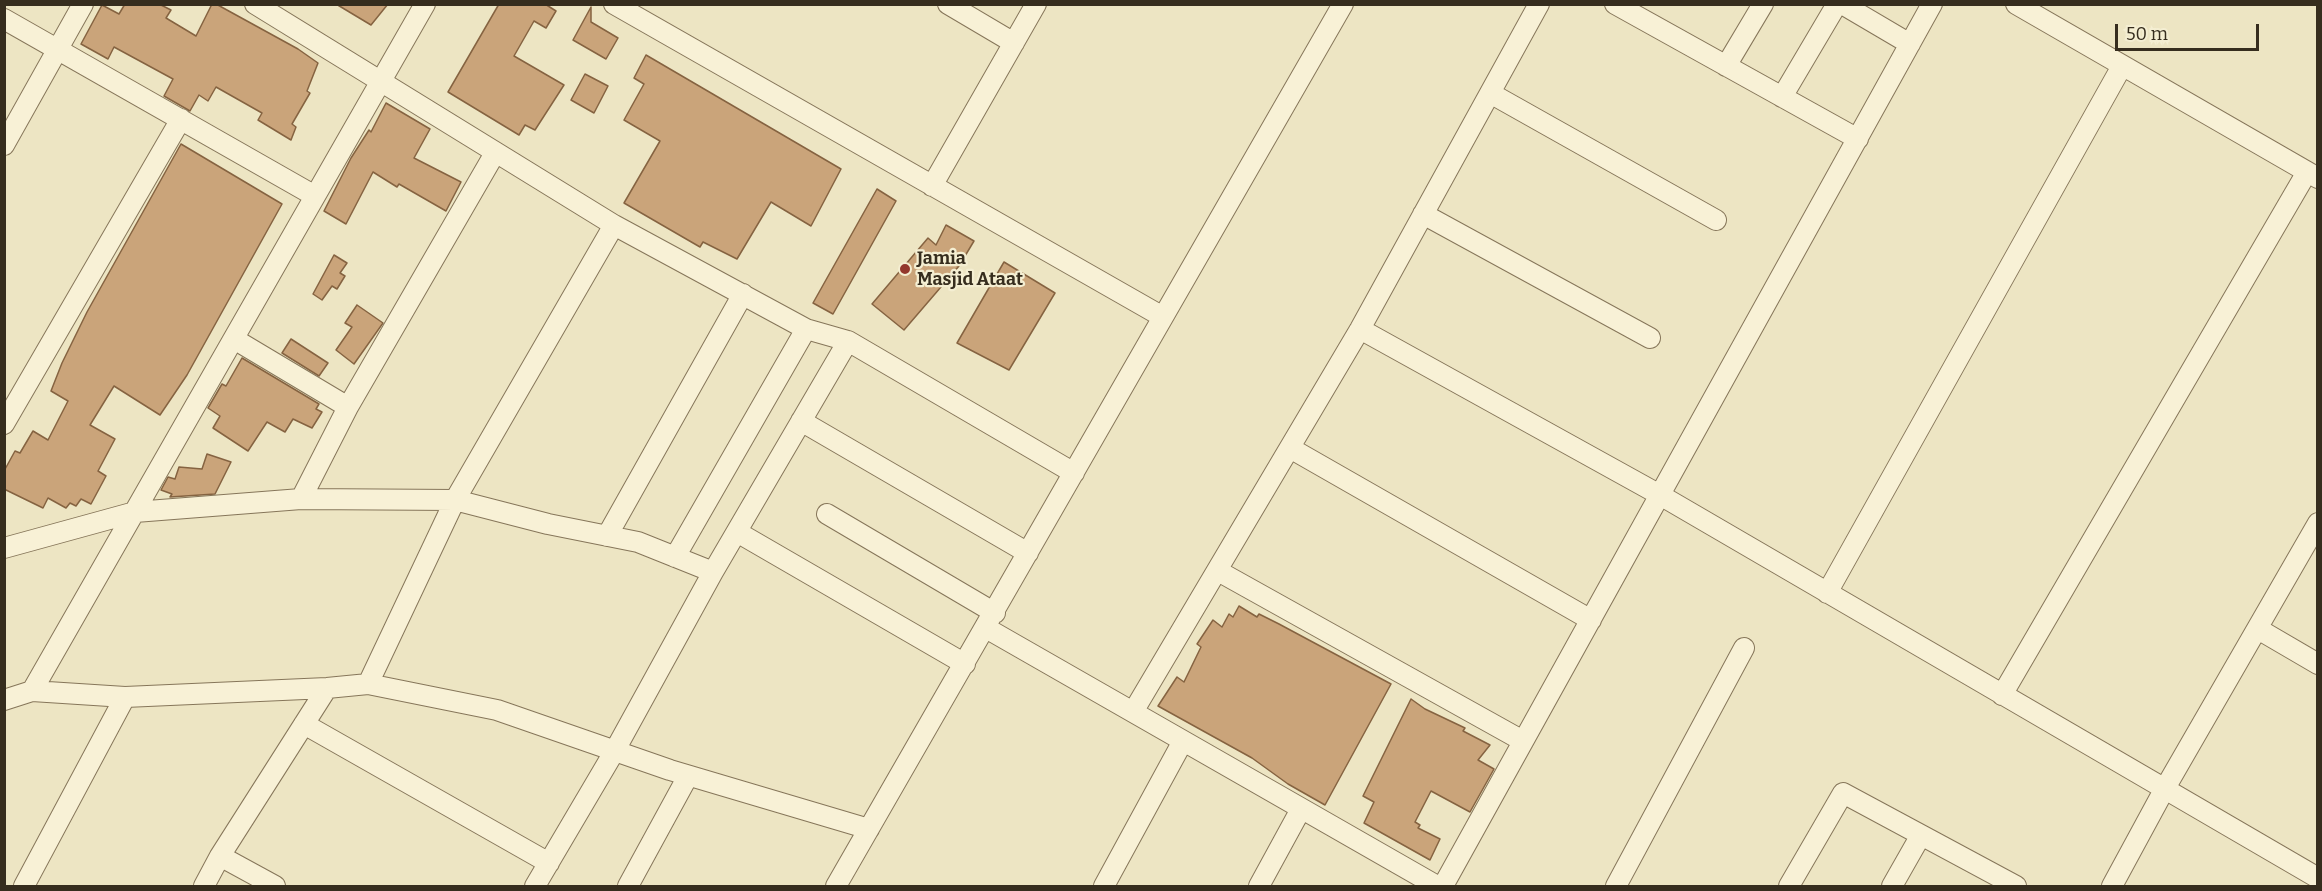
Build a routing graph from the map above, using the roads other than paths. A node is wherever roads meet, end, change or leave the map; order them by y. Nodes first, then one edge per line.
1 (83, 4) edge
2 (255, 4) edge
3 (425, 4) edge
4 (614, 4) edge
5 (948, 4) edge
6 (1036, 4) edge
7 (1343, 4) edge
8 (1539, 4) edge
9 (1615, 4) edge
10 (1763, 4) edge
11 (1837, 4) edge
12 (1842, 4) edge
13 (1932, 4) edge
14 (2016, 4) edge
15 (4, 19) edge
16 (1014, 43) junction
17 (1910, 44) junction
18 (58, 49) junction
19 (1726, 66) junction
20 (2122, 66) junction
21 (381, 83) junction
22 (1490, 93) junction
23 (1782, 97) junction
24 (181, 119) junction
25 (1858, 139) junction
26 (4, 145) edge
27 (495, 153) junction
28 (2312, 175) edge
29 (932, 186) junction
30 (315, 196) junction
31 (1423, 214) junction
32 (1716, 220) dead end
33 (614, 225) junction
34 (743, 294) junction
35 (1163, 317) junction
36 (806, 329) junction
37 (1360, 329) junction
38 (1650, 338) dead end
39 (234, 339) junction
40 (848, 341) junction
41 (348, 407) junction
42 (801, 422) junction
43 (4, 424) edge
44 (1290, 448) junction
45 (1074, 473) junction
46 (1660, 495) junction
47 (301, 499) junction
48 (455, 500) junction
49 (135, 512) junction
50 (827, 514) dead end
51 (2318, 523) edge
52 (737, 532) junction
53 (607, 536) junction
54 (4, 548) edge
55 (1028, 553) junction
56 (675, 557) junction
57 (1218, 571) junction
58 (713, 572) junction
59 (1827, 593) junction
60 (990, 620) junction
61 (1591, 620) junction
62 (2258, 629) junction
63 (1744, 648) dead end
64 (965, 664) junction
65 (2318, 664) edge
66 (368, 684) junction
67 (327, 688) junction
68 (32, 692) junction
69 (2002, 695) junction
70 (125, 697) junction
71 (4, 700) edge
72 (1133, 712) junction
73 (304, 724) junction
74 (1183, 741) junction
75 (1523, 741) junction
76 (614, 752) junction
77 (688, 776) junction
78 (2164, 790) junction
79 (1301, 808) junction
80 (869, 829) junction
81 (1921, 835) junction
82 (220, 856) junction
83 (549, 863) junction
84 (2318, 878) edge
85 (1985, 879) edge
86 (24, 886) edge
87 (204, 886) edge
88 (275, 886) edge
89 (535, 886) edge
90 (628, 886) edge
91 (836, 886) edge
92 (1104, 886) edge
93 (1259, 886) edge
94 (1437, 886) edge
95 (1443, 886) edge
96 (1616, 886) edge
97 (1789, 886) edge
98 (1892, 886) edge
99 (2016, 886) edge
100 (2112, 886) edge

1 - 18 street
2 - 21 street
3 - 21 street
4 - 29 street
5 - 16 street
6 - 16 street
7 - 35 street
8 - 22 street
9 - 19 street
10 - 19 street
11 - 23 street
12 - 17 street
13 - 17 street
14 - 20 street
15 - 18 street
16 - 29 street
17 - 25 street
18 - 24 street
18 - 26 street
19 - 23 street
20 - 28 street
20 - 59 street
21 - 27 street
21 - 30 street
22 - 31 street
22 - 32 street
23 - 25 street
24 - 30 street
24 - 43 street
25 - 46 street
27 - 33 street
27 - 41 street
28 - 69 street
29 - 35 street
30 - 39 street
31 - 37 street
31 - 38 street
33 - 34 street
33 - 48 street
34 - 36 street
34 - 53 street
35 - 45 street
36 - 40 street
36 - 56 street
37 - 44 street
37 - 46 street
39 - 41 street
39 - 49 street
40 - 42 street
40 - 45 street
41 - 47 street
42 - 52 street
42 - 55 street
44 - 57 street
44 - 61 street
45 - 55 street
46 - 59 street
46 - 61 street
47 - 48 street
47 - 49 street
48 - 53 street
48 - 66 street
49 - 54 street
49 - 68 street
50 - 60 street
51 - 62 street
52 - 58 street
52 - 64 street
53 - 56 street
55 - 60 street
56 - 58 street
57 - 72 street
57 - 75 street
58 - 76 street
59 - 69 street
60 - 64 street
60 - 72 street
61 - 75 street
62 - 65 street
62 - 78 street
63 - 96 street
64 - 80 street
66 - 67 street
66 - 76 street
67 - 70 street
67 - 73 street
68 - 70 street
68 - 71 street
69 - 78 street
70 - 86 street
72 - 74 street
73 - 82 street
73 - 83 street
74 - 79 street
74 - 92 street
75 - 95 street
76 - 77 street
76 - 83 street
77 - 80 street
77 - 90 street
78 - 84 street
78 - 100 street
79 - 93 street
79 - 94 street
80 - 91 street
81 - 85 street
81 - 97 street
81 - 98 street
82 - 87 street
82 - 88 street
83 - 89 street
85 - 99 street

